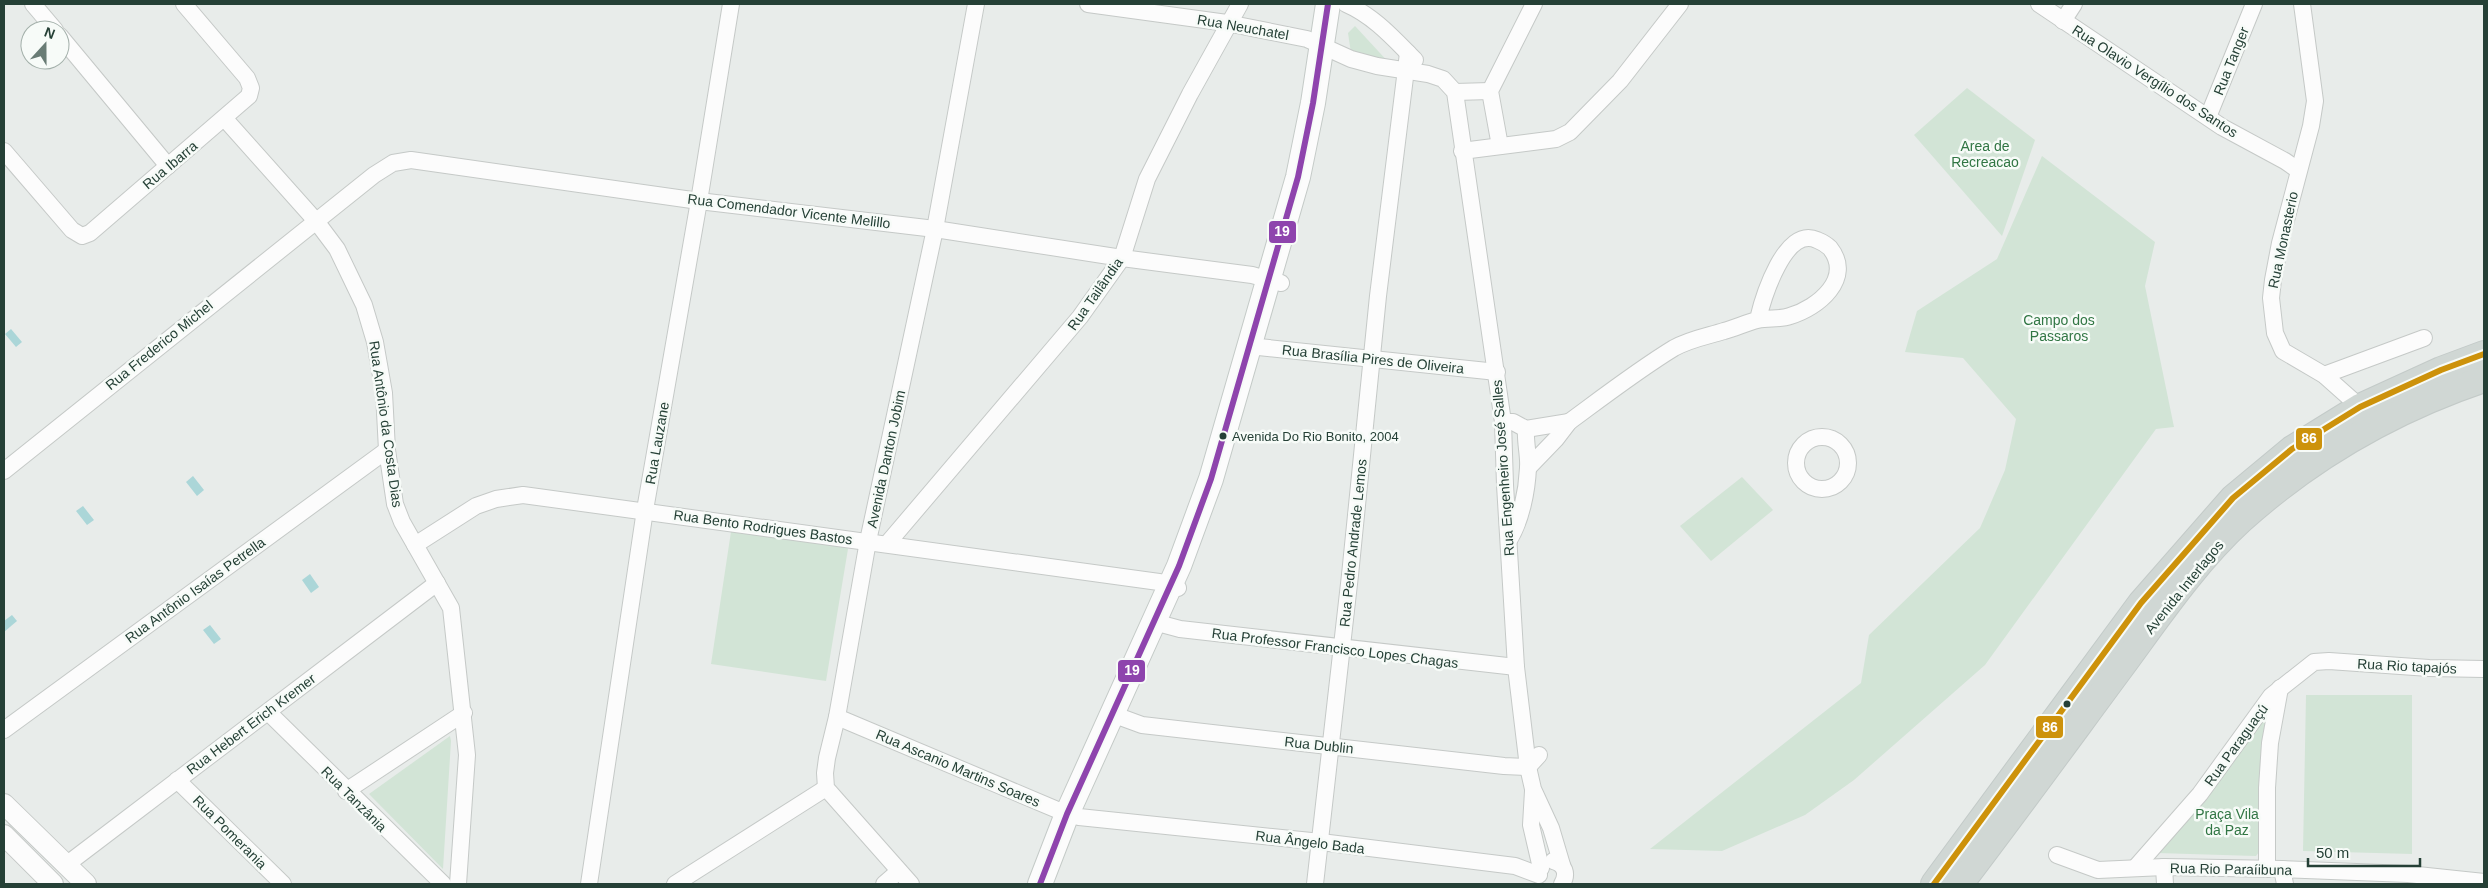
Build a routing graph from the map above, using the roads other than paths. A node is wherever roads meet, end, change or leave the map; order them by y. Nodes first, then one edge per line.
1 (33, 4) edge
2 (184, 4) edge
3 (731, 4) edge
4 (976, 4) edge
5 (1088, 4) edge
6 (1240, 4) edge
7 (1328, 4) edge
8 (1342, 4) edge
9 (1346, 4) edge
10 (1534, 4) edge
11 (1680, 4) edge
12 (2039, 4) edge
13 (2074, 4) edge
14 (2254, 4) edge
15 (2302, 4) edge
16 (47, 20) edge
17 (2063, 21) junction
18 (1227, 23) junction
19 (70, 48) edge
20 (1328, 50) junction
21 (1408, 53) junction
22 (1405, 71) junction
23 (1428, 74) junction
24 (1490, 91) junction
25 (1455, 92) junction
26 (2208, 118) junction
27 (225, 119) junction
28 (1500, 146) junction
29 (1462, 150) junction
30 (4, 151) edge
31 (168, 166) junction
32 (2298, 170) junction
33 (699, 201) junction
34 (316, 221) junction
35 (935, 229) junction
36 (1122, 258) junction
37 (1274, 281) junction
38 (1758, 319) junction
39 (2424, 338) dead end
40 (1256, 347) junction
41 (2484, 354) edge
42 (1373, 361) junction
43 (1497, 372) junction
44 (2324, 375) junction
45 (2484, 379) edge
46 (2360, 407) junction
47 (1503, 422) junction
48 (1569, 422) junction
49 (1526, 429) junction
50 (1503, 443) junction
51 (387, 450) junction
52 (1528, 468) junction
53 (4, 471) edge
54 (645, 510) junction
55 (868, 541) junction
56 (1508, 542) junction
57 (887, 544) junction
58 (415, 546) junction
59 (437, 583) junction
60 (1176, 587) junction
61 (1159, 624) junction
62 (1342, 649) junction
63 (2329, 660) joint
64 (1516, 667) junction
65 (2484, 669) edge
66 (2280, 688) junction
67 (268, 712) junction
68 (464, 713) junction
69 (837, 717) junction
70 (1118, 717) junction
71 (4, 730) edge
72 (1331, 746) junction
73 (1533, 761) junction
74 (177, 780) junction
75 (826, 788) junction
76 (1533, 789) junction
77 (346, 791) junction
78 (4, 804) edge
79 (1073, 816) junction
80 (4, 835) edge
81 (1320, 842) junction
82 (2057, 855) dead end
83 (66, 865) junction
84 (1562, 865) junction
85 (2164, 867) junction
86 (2135, 868) junction
87 (898, 871) junction
88 (2278, 874) edge
89 (1541, 876) edge
90 (2097, 877) edge
91 (2233, 877) edge
92 (2437, 880) edge
93 (2484, 882) edge
94 (53, 884) edge
95 (86, 884) edge
96 (283, 884) edge
97 (443, 884) edge
98 (458, 884) edge
99 (590, 884) edge
100 (675, 884) edge
101 (884, 884) edge
102 (911, 884) edge
103 (1040, 884) edge
104 (1054, 884) edge
105 (1314, 884) edge
106 (1566, 884) edge
107 (1934, 884) edge
108 (1960, 884) edge
109 (2165, 884) edge

1 - 16 street
2 - 27 street, Rua Ibarra
3 - 33 street, Rua Lauzane
4 - 35 street, Avenida Danton Jobim
5 - 18 street, Rua Neuchatel
6 - 18 street, Rua Tailândia
7 - 20 main road
8 - 20 main road
9 - 21 street
10 - 24 street
11 - 28 street
12 - 17 street, Rua Olavio Vergílio dos Santos
13 - 17 street
14 - 26 street, Rua Tanger
15 - 32 street, Rua Monasterio
17 - 26 street, Rua Olavio Vergílio dos Santos
18 - 20 street, Rua Neuchatel
18 - 36 street, Rua Tailândia
19 - 31 street
20 - 22 street, Rua Neuchatel
20 - 37 main road
21 - 22 street, Rua Pedro Andrade Lemos
21 - 23 street
22 - 23 street, Rua Neuchatel
22 - 42 street, Rua Pedro Andrade Lemos
23 - 25 street
24 - 25 street
24 - 28 street
25 - 29 street, Rua Engenheiro José Salles
26 - 32 street, Rua Olavio Vergílio dos Santos
27 - 31 street, Rua Ibarra
27 - 34 street, Rua Antônio da Costa Dias
28 - 29 street
29 - 43 street, Rua Engenheiro José Salles
30 - 31 street, Rua Ibarra
32 - 44 street, Rua Monasterio
33 - 34 street, Rua Comendador Vicente Melillo
33 - 35 street, Rua Comendador Vicente Melillo
33 - 54 street, Rua Lauzane
34 - 51 street, Rua Antônio da Costa Dias
34 - 53 street, Rua Frederico Michel
35 - 36 street, Rua Comendador Vicente Melillo
35 - 55 street, Avenida Danton Jobim
36 - 37 street, Rua Comendador Vicente Melillo
36 - 57 street, Rua Tailândia
37 - 40 main road
38 - 38 street
38 - 48 street
39 - 44 street
40 - 42 street, Rua Brasília Pires de Oliveira
40 - 60 main road
41 - 46 main road, Avenida Interlagos
42 - 43 street, Rua Brasília Pires de Oliveira
42 - 62 street, Rua Pedro Andrade Lemos
43 - 47 street, Rua Engenheiro José Salles
44 - 46 street, Rua Monasterio
45 - 108 main road, Avenida Interlagos
46 - 107 main road, Avenida Interlagos
47 - 49 street
47 - 50 street, Rua Engenheiro José Salles
48 - 49 street
48 - 52 street
49 - 50 street
49 - 52 street
50 - 56 street, Rua Engenheiro José Salles
51 - 58 street, Rua Antônio da Costa Dias
51 - 71 street, Rua Antônio Isaías Petrella
52 - 56 street
54 - 55 street, Rua Bento Rodrigues Bastos
54 - 58 street, Rua Bento Rodrigues Bastos
54 - 99 street, Rua Lauzane
55 - 57 street, Rua Bento Rodrigues Bastos
55 - 69 street, Avenida Danton Jobim
56 - 64 street, Rua Engenheiro José Salles
57 - 60 street, Rua Bento Rodrigues Bastos
58 - 59 street, Rua Antônio da Costa Dias
59 - 67 street, Rua Hebert Erich Kremer
59 - 68 street, Rua Antônio da Costa Dias
60 - 61 main road
61 - 62 street, Rua Professor Francisco Lopes Chagas
61 - 70 main road
62 - 64 street, Rua Professor Francisco Lopes Chagas
62 - 72 street, Rua Pedro Andrade Lemos
63 - 65 street, Rua Rio tapajós
63 - 66 street, Rua Paraguaçú
64 - 73 street, Rua Engenheiro José Salles
66 - 86 street, Rua Paraguaçú
66 - 88 street
67 - 74 street, Rua Hebert Erich Kremer
67 - 77 street, Rua Tanzânia
68 - 77 street
68 - 98 street, Rua Antônio da Costa Dias
69 - 75 street, Avenida Danton Jobim
69 - 79 street, Rua Ascanio Martins Soares
70 - 72 street, Rua Dublin
70 - 79 main road
72 - 73 street, Rua Dublin
72 - 81 street, Rua Pedro Andrade Lemos
73 - 76 street, Rua Engenheiro José Salles
74 - 83 street, Rua Hebert Erich Kremer
74 - 96 street, Rua Pomerania
75 - 87 street
75 - 100 street
76 - 84 street, Rua Engenheiro José Salles
76 - 89 street, Rua Engenheiro José Salles
77 - 97 street, Rua Tanzânia
78 - 83 street
79 - 81 street, Rua Ângelo Bada
79 - 103 main road
79 - 104 main road
80 - 94 street
81 - 89 street, Rua Ângelo Bada
81 - 105 street, Rua Pedro Andrade Lemos
82 - 90 street
83 - 95 street
84 - 89 street
84 - 106 street, Rua Engenheiro José Salles
85 - 86 street, Rua Rio Paraíibuna
85 - 91 street, Rua Rio Paraíibuna
85 - 109 street
86 - 90 street, Rua Rio Paraíibuna
87 - 101 street
87 - 102 street
88 - 91 street, Rua Rio Paraíibuna
88 - 92 street, Rua Rio Paraíibuna
92 - 93 street, Rua Rio Paraíibuna

